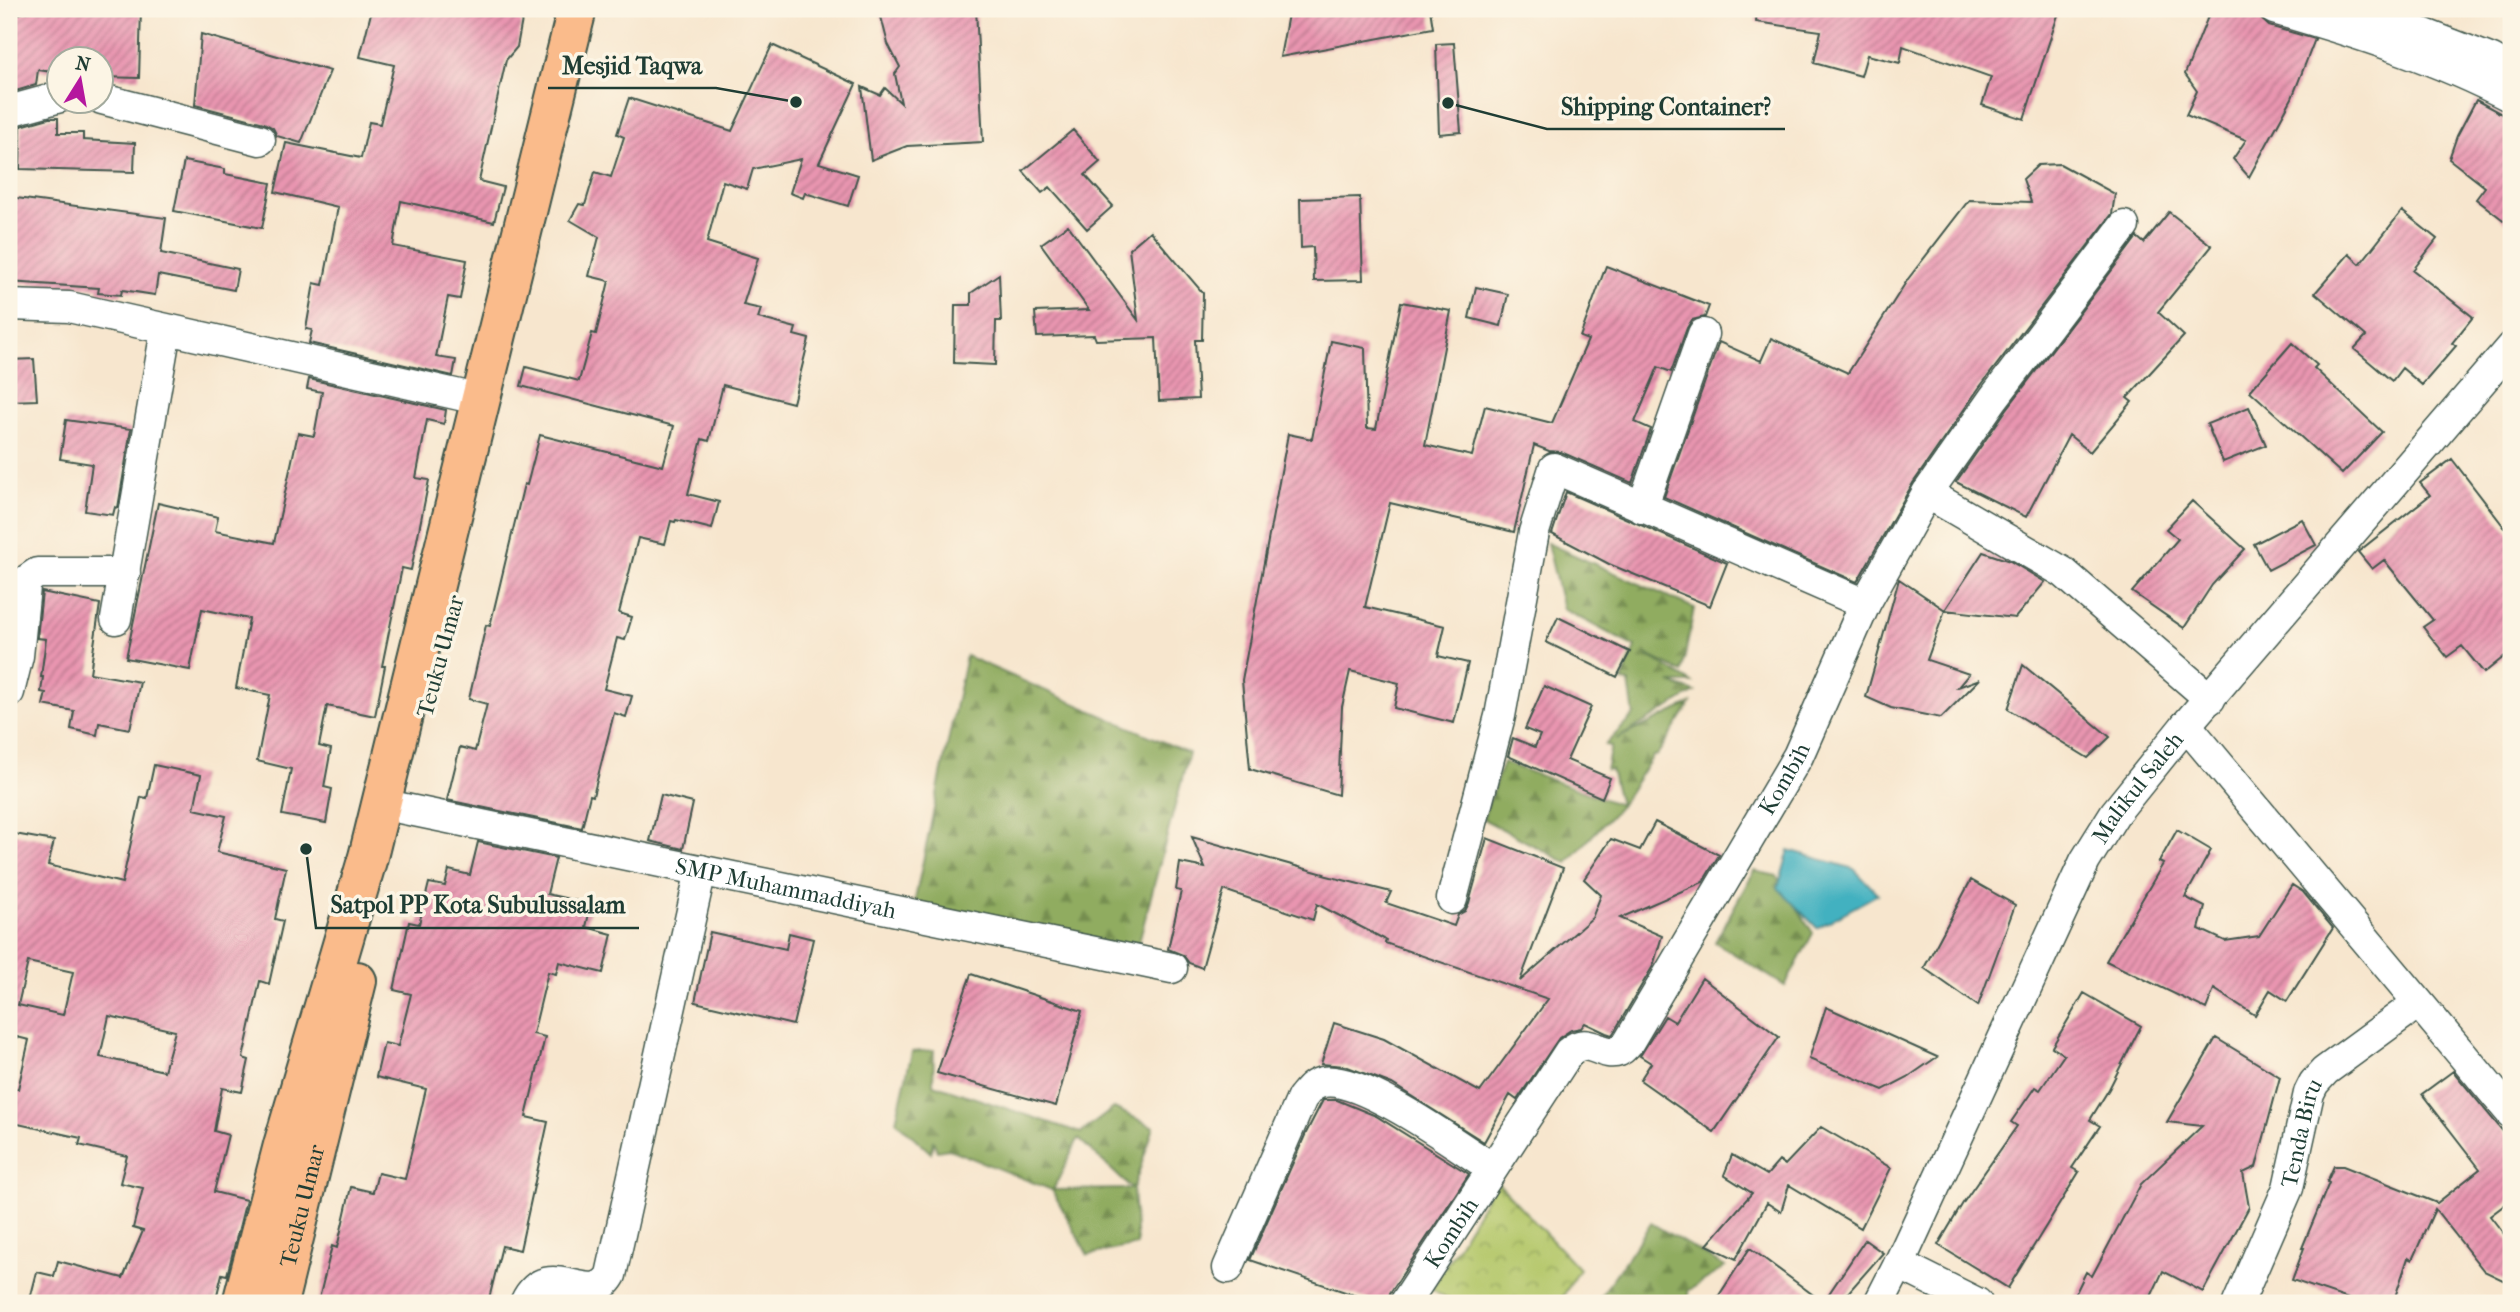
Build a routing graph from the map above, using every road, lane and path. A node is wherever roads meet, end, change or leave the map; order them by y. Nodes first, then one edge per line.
1 (577, 9) edge
2 (602, 9) edge
3 (2274, 9) edge
4 (2361, 9) edge
5 (2428, 48) junction
6 (2511, 71) edge
7 (2511, 97) edge
8 (46, 101) edge
9 (116, 103) edge
10 (9, 111) edge
11 (260, 140) dead end
12 (2124, 226) dead end
13 (9, 305) edge
14 (166, 330) junction
15 (1703, 334) dead end
16 (2511, 347) edge
17 (482, 400) junction
18 (1927, 493) junction
19 (1642, 508) junction
20 (125, 573) junction
21 (1865, 604) junction
22 (117, 619) dead end
23 (9, 692) edge
24 (2210, 699) junction
25 (2186, 725) junction
26 (400, 808) junction
27 (701, 870) junction
28 (1452, 900) dead end
29 (1172, 968) dead end
30 (2418, 1003) junction
31 (2511, 1113) edge
32 (1492, 1168) junction
33 (1899, 1264) junction
34 (1228, 1268) dead end
35 (243, 1303) edge
36 (278, 1303) edge
37 (526, 1303) edge
38 (1405, 1303) edge
39 (1879, 1303) edge
40 (1976, 1303) edge
41 (2238, 1303) edge

1 - 17 highway
2 - 26 highway, Teuku Umar
3 - 5 street
4 - 5 street
5 - 6 street
5 - 7 street
8 - 10 street
9 - 11 street
12 - 18 street, Kombih
13 - 14 street
14 - 17 street
14 - 20 street
15 - 19 street
16 - 24 street, Malikul Saleh
17 - 35 highway
18 - 21 street, Kombih
18 - 24 street
19 - 21 street
19 - 28 street
20 - 22 street
20 - 23 street
21 - 32 street, Kombih
24 - 25 street, Malikul Saleh
25 - 30 street
25 - 33 street, Malikul Saleh
26 - 27 street, SMP Muhammaddiyah
26 - 36 highway, Teuku Umar
27 - 29 street, SMP Muhammaddiyah
27 - 37 street
30 - 31 street
30 - 41 street, Tenda Biru
32 - 34 street
32 - 38 street, Kombih
33 - 39 street, Malikul Saleh
33 - 40 street

